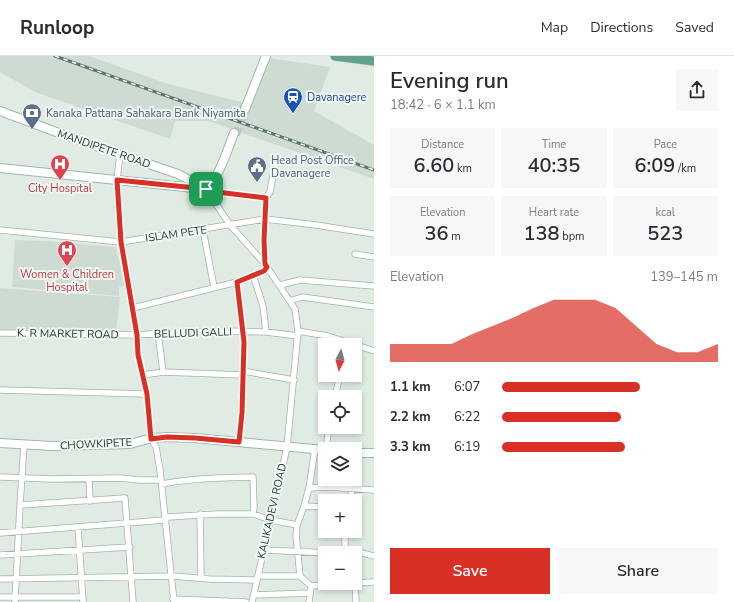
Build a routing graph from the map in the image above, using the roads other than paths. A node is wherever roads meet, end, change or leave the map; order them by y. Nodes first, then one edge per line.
1 (265, 56) edge
2 (335, 56) edge
3 (339, 56) edge
4 (374, 61) edge
5 (244, 109) tunnel mouth
6 (0, 114) edge
7 (235, 134) tunnel mouth
8 (120, 154) junction
9 (276, 160) dead end
10 (0, 168) edge
11 (117, 180) junction
12 (208, 190) junction
13 (266, 198) junction
14 (265, 219) junction
15 (230, 225) junction
16 (0, 230) edge
17 (203, 230) junction
18 (374, 234) edge
19 (121, 242) junction
20 (355, 254) dead end
21 (374, 257) edge
22 (266, 265) junction
23 (253, 275) junction
24 (237, 282) junction
25 (280, 286) junction
26 (374, 286) edge
27 (214, 287) junction
28 (290, 301) junction
29 (374, 307) edge
30 (133, 308) junction
31 (244, 331) junction
32 (266, 332) junction
33 (0, 333) edge
34 (158, 333) junction
35 (298, 333) junction
36 (137, 335) junction
37 (333, 338) edge
38 (362, 348) edge
39 (374, 351) edge
40 (163, 372) junction
41 (243, 373) junction
42 (143, 375) junction
43 (294, 380) junction
44 (0, 390) edge
45 (147, 394) junction
46 (151, 439) junction
47 (239, 442) junction
48 (0, 443) edge
49 (24, 444) junction
50 (287, 447) junction
51 (315, 449) junction
52 (318, 449) edge
53 (362, 453) edge
54 (374, 454) edge
55 (0, 477) edge
56 (23, 478) junction
57 (89, 478) junction
58 (162, 482) junction
59 (309, 488) junction
60 (352, 488) junction
61 (374, 490) edge
62 (351, 494) edge
63 (90, 501) junction
64 (20, 505) junction
65 (304, 506) junction
66 (318, 507) edge
67 (200, 514) junction
68 (253, 514) junction
69 (165, 520) junction
70 (270, 520) junction
71 (127, 523) junction
72 (297, 525) junction
73 (78, 527) junction
74 (19, 532) junction
75 (0, 533) edge
76 (130, 547) junction
77 (80, 550) junction
78 (263, 550) junction
79 (298, 552) junction
80 (362, 552) edge
81 (318, 553) edge
82 (17, 554) junction
83 (0, 555) edge
84 (374, 556) edge
85 (132, 576) junction
86 (172, 576) junction
87 (300, 576) junction
88 (82, 578) junction
89 (201, 578) junction
90 (257, 578) junction
91 (0, 579) edge
92 (16, 580) junction
93 (374, 582) edge
94 (362, 583) edge
95 (311, 586) junction
96 (318, 586) edge
97 (355, 590) edge
98 (310, 593) junction
99 (254, 595) junction
100 (0, 597) edge
101 (15, 599) edge
102 (83, 600) edge
103 (174, 601) edge
104 (133, 602) edge
105 (246, 602) edge
106 (252, 602) edge
107 (308, 602) edge
108 (356, 602) edge

1 - 5 main road
2 - 3 main road
3 - 4 main road
6 - 8 main road, MANDIPETE ROAD
7 - 12 main road
8 - 11 street
8 - 12 main road, MANDIPETE ROAD
9 - 13 street
10 - 11 main road
11 - 12 main road
11 - 19 street
12 - 13 street
12 - 15 street, KALIKADEVI ROAD
13 - 14 street
14 - 15 street, ISLAM PETE
14 - 18 street, ISLAM PETE
14 - 22 street
15 - 17 street, ISLAM PETE
15 - 22 street, KALIKADEVI ROAD
16 - 19 street, ISLAM PETE
17 - 19 street, ISLAM PETE
17 - 27 street
19 - 30 street
20 - 21 street
22 - 23 street
22 - 25 street, KALIKADEVI ROAD
23 - 24 street
23 - 32 street
24 - 27 street
24 - 31 street
25 - 26 street
25 - 28 street, KALIKADEVI ROAD
27 - 30 street
28 - 29 street
28 - 35 street, KALIKADEVI ROAD
30 - 36 street
31 - 32 street, BELLUDI GALLI
31 - 34 street, BELLUDI GALLI
31 - 41 street
32 - 35 street, BELLUDI GALLI
33 - 36 street, K. R MARKET ROAD
34 - 36 street, BELLUDI GALLI
34 - 40 street
35 - 37 street, BELLUDI GALLI
35 - 43 street, KALIKADEVI ROAD
36 - 42 street
38 - 39 street, BELLUDI GALLI
40 - 41 street
40 - 42 street
41 - 43 street
41 - 47 street
42 - 45 street
43 - 50 street, KALIKADEVI ROAD
44 - 45 street
45 - 46 street
46 - 47 main road, CHOWKIPETE
46 - 49 main road, CHOWKIPETE
46 - 58 street
47 - 50 main road, CHOWKIPETE
48 - 49 main road, CHOWKIPETE
49 - 56 street
50 - 51 main road, CHOWKIPETE
50 - 70 street, KALIKADEVI ROAD
51 - 52 main road, CHOWKIPETE
51 - 59 street
53 - 54 main road
55 - 56 street
56 - 57 street
56 - 64 street
57 - 58 street
57 - 63 street
58 - 68 street
58 - 69 street
59 - 60 street
59 - 65 street
60 - 61 street
60 - 62 street
63 - 64 street
63 - 71 street
64 - 74 street
65 - 66 street
65 - 72 street
67 - 68 street
67 - 69 street
67 - 89 street
68 - 70 street
69 - 71 street
69 - 86 street
70 - 72 street
70 - 78 street, KALIKADEVI ROAD
71 - 73 street
71 - 76 street
72 - 79 street
73 - 74 street
73 - 77 street
74 - 75 street
74 - 82 street
76 - 77 street
76 - 85 street
77 - 82 street
77 - 88 street
78 - 79 street
78 - 90 street, KALIKADEVI ROAD
79 - 81 street
79 - 87 street
80 - 84 street
82 - 83 street
82 - 92 street
85 - 86 street
85 - 88 street
85 - 104 street
86 - 89 street
86 - 103 street
87 - 90 street
87 - 95 street
88 - 92 street
88 - 102 street
89 - 90 street
90 - 99 street, KALIKADEVI ROAD
91 - 92 street
92 - 101 street
93 - 94 street
95 - 96 street
95 - 98 street
97 - 108 street
98 - 99 street
98 - 107 street
99 - 106 street, KALIKADEVI ROAD
100 - 101 street
101 - 102 street
103 - 105 street

